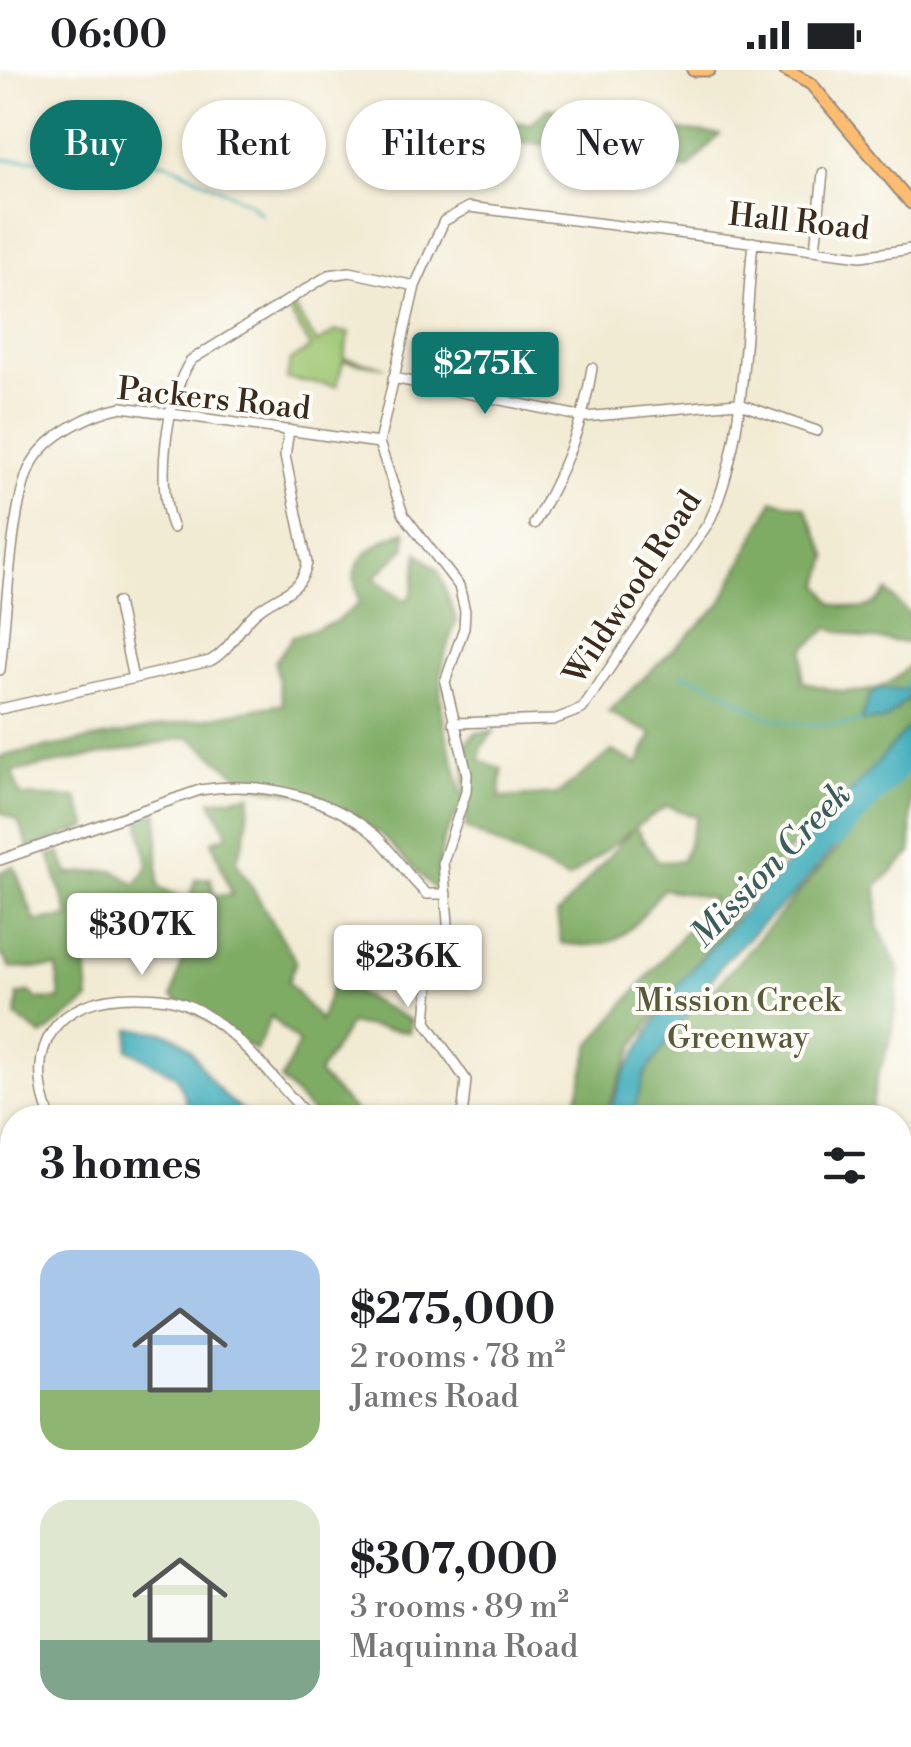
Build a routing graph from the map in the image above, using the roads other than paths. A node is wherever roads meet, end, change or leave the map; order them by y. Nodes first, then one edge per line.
1 (693, 70) edge
2 (709, 70) edge
3 (785, 70) edge
4 (823, 174) dead end
5 (911, 203) edge
6 (753, 242) junction
7 (911, 249) edge
8 (815, 250) junction
9 (415, 286) junction
10 (592, 368) dead end
11 (392, 378) junction
12 (737, 403) junction
13 (171, 414) junction
14 (584, 416) junction
15 (289, 430) junction
16 (818, 431) dead end
17 (380, 443) junction
18 (534, 524) dead end
19 (172, 528) dead end
20 (117, 602) dead end
21 (4, 612) edge
22 (0, 670) edge
23 (133, 679) junction
24 (0, 707) edge
25 (453, 724) junction
26 (0, 860) edge
27 (446, 894) junction
28 (46, 1105) edge
29 (298, 1105) edge
30 (463, 1105) edge

1 - 2 main road
3 - 5 main road
4 - 8 street
6 - 8 street, Hall Road
6 - 9 street, Hall Road
6 - 12 street, Wildwood Road
7 - 8 street, Hall Road
9 - 11 street, Hall Road
9 - 13 street
10 - 14 street
11 - 14 street
11 - 17 street, Hall Road
12 - 14 street
12 - 16 street
12 - 25 street, Wildwood Road
13 - 15 street, Packers Road
13 - 19 street
13 - 21 street, Packers Road
14 - 18 street
15 - 17 street, Packers Road
15 - 23 street
17 - 25 street, Hall Road
20 - 23 street
21 - 22 street, Packers Road
23 - 24 street
25 - 27 street, Hall Road
26 - 27 street
27 - 30 street, Hall Road
28 - 29 street

